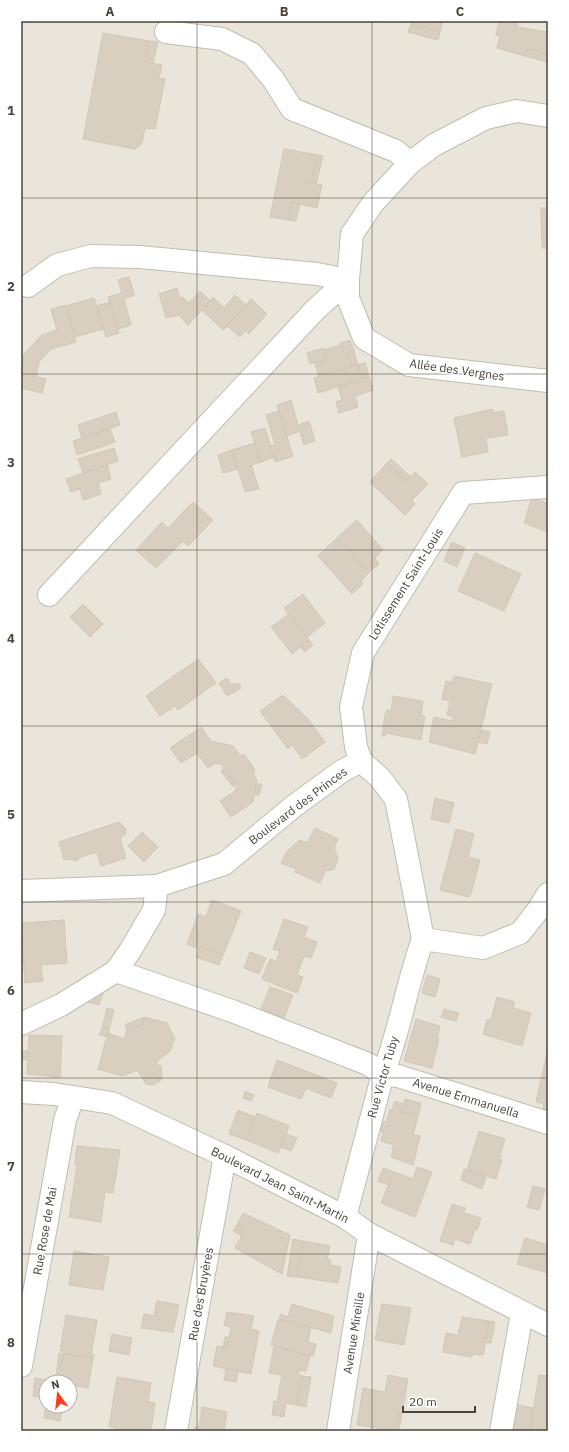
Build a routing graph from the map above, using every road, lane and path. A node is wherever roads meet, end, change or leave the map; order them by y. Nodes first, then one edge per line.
1 (166, 32) dead end
2 (548, 116) edge
3 (410, 163) junction
4 (348, 280) junction
5 (28, 286) dead end
6 (548, 381) edge
7 (548, 487) edge
8 (49, 595) dead end
9 (361, 761) junction
10 (157, 886) junction
11 (21, 891) edge
12 (548, 894) edge
13 (423, 938) junction
14 (116, 971) junction
15 (21, 1024) edge
16 (383, 1074) junction
17 (21, 1092) edge
18 (73, 1097) junction
19 (548, 1123) edge
20 (224, 1156) junction
21 (345, 1217) junction
22 (370, 1234) junction
23 (522, 1313) junction
24 (548, 1325) edge
25 (21, 1366) edge
26 (176, 1431) edge
27 (338, 1431) edge
28 (501, 1431) edge

1 - 3 street
2 - 3 street, Allée des Vergnes
3 - 4 street, Allée des Vergnes
4 - 5 street
4 - 6 street, Allée des Vergnes
4 - 8 street
7 - 9 street, Lotissement Saint-Louis
9 - 10 street, Boulevard des Princes
9 - 13 street, Boulevard des Princes
10 - 11 street, Boulevard des Princes
10 - 14 street
12 - 13 street
13 - 16 street, Rue Victor Tuby
14 - 15 street
14 - 16 street
16 - 19 street, Avenue Emmanuella
16 - 21 street, Rue Victor Tuby
17 - 18 street, Boulevard Jean Saint-Martin
18 - 20 street, Boulevard Jean Saint-Martin
18 - 25 street, Rue Rose de Mai
20 - 21 street, Boulevard Jean Saint-Martin
20 - 26 street, Rue des Bruyères
21 - 22 street, Boulevard Jean Saint-Martin
22 - 23 street, Boulevard Jean Saint-Martin
22 - 27 street, Avenue Mireille
23 - 24 street, Boulevard Jean Saint-Martin
23 - 28 street

